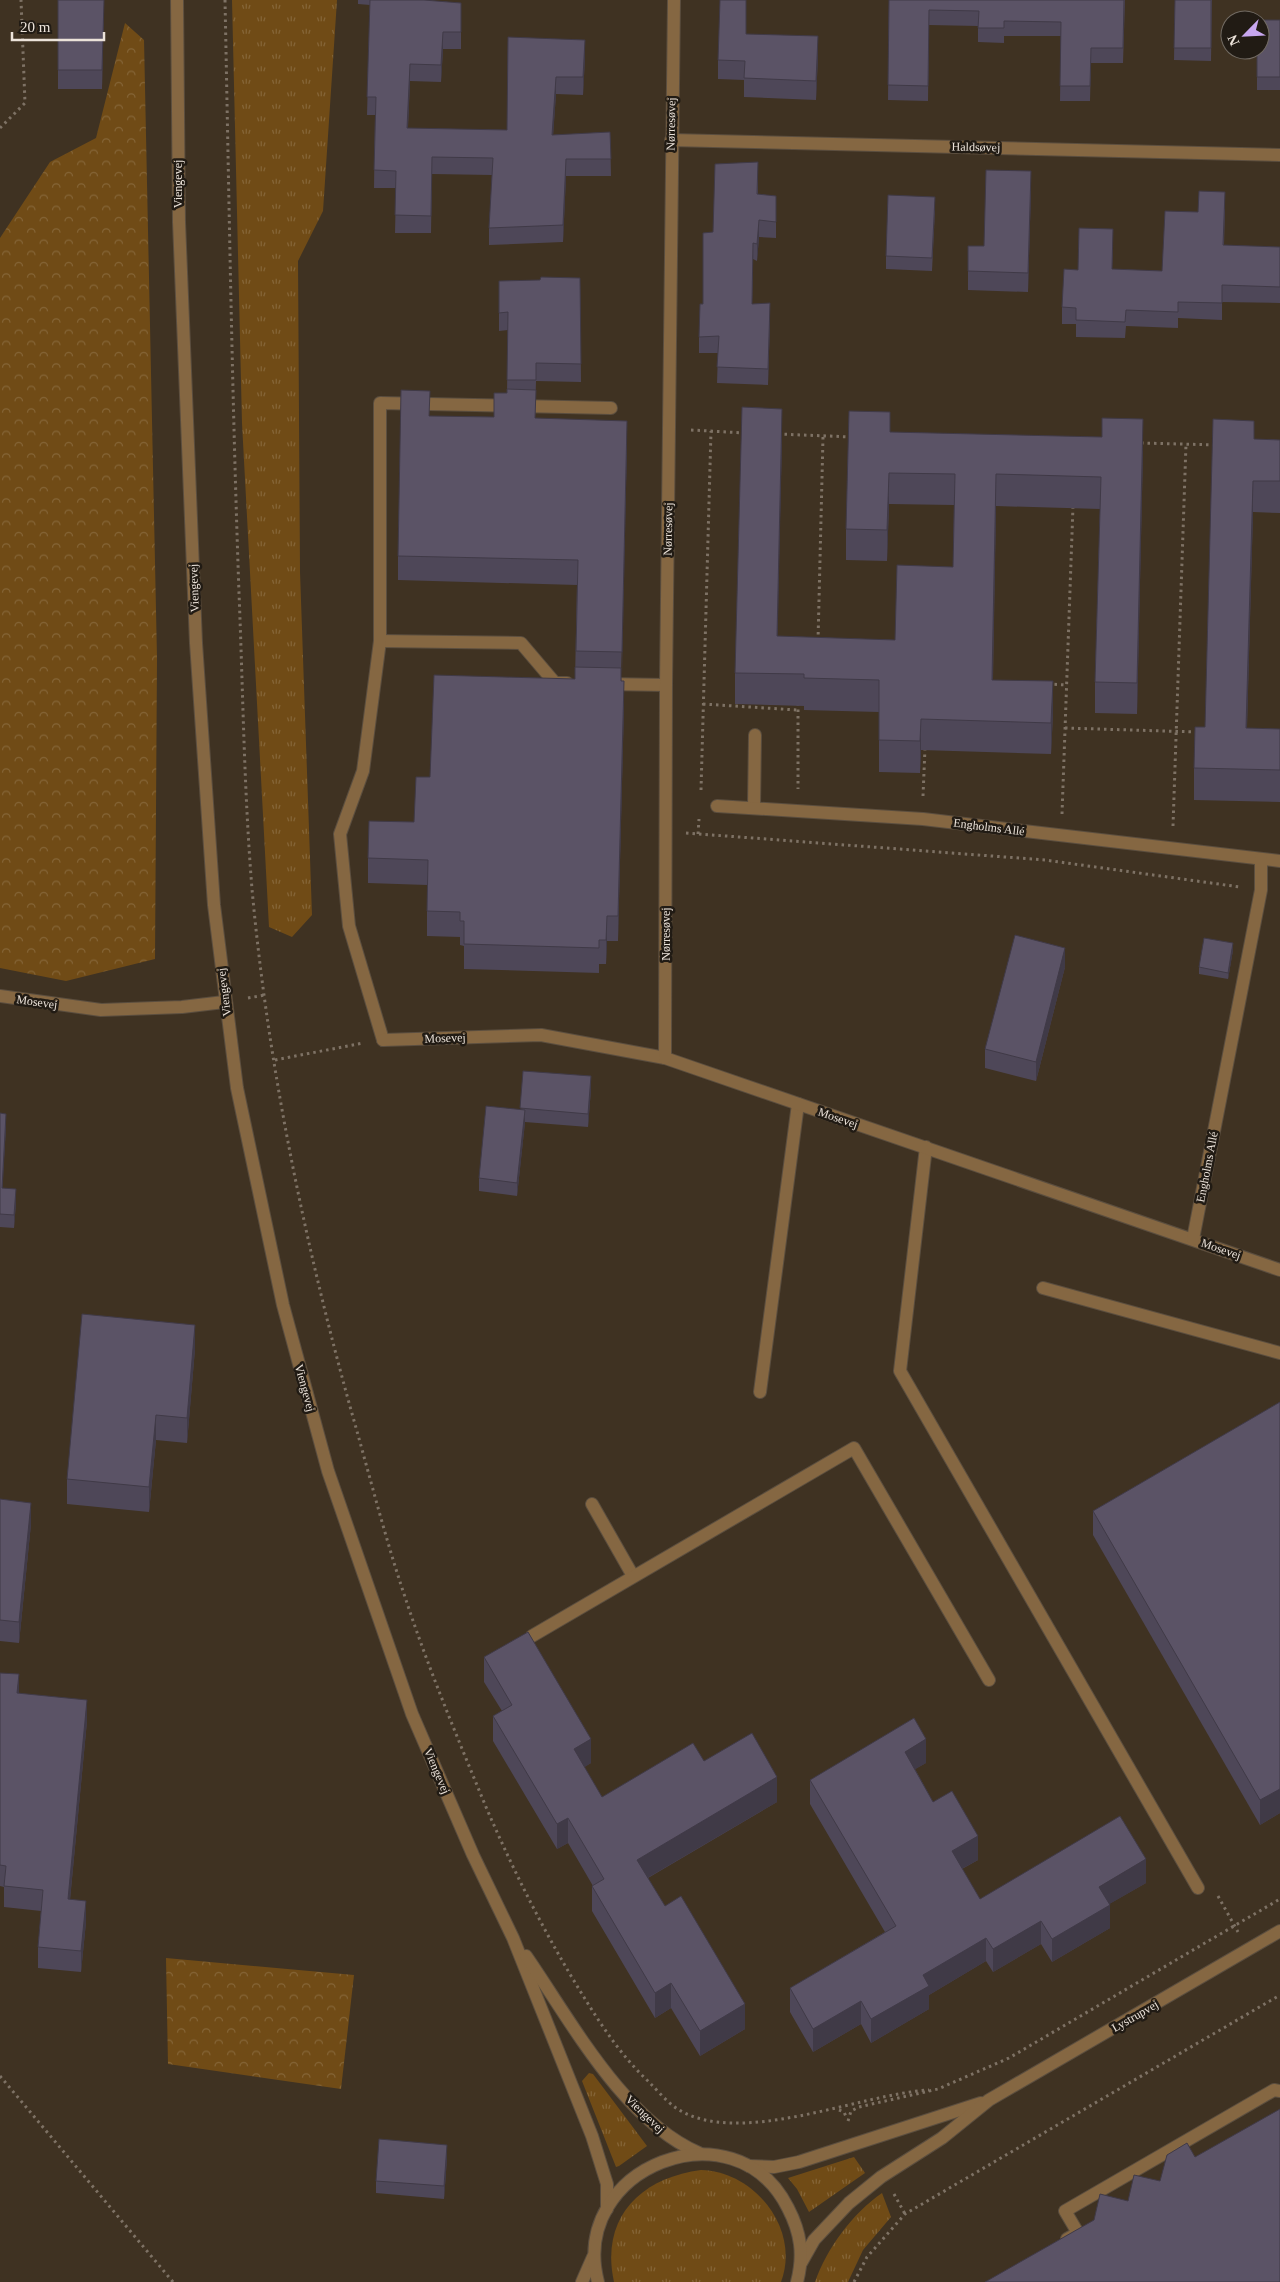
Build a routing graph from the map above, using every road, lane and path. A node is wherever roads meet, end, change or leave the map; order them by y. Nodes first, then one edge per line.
1 (21, 0) edge
2 (177, 0) edge
3 (225, 0) edge
4 (674, 0) edge
5 (0, 128) edge
6 (671, 140) junction
7 (1280, 155) edge
8 (611, 408) dead end
9 (669, 429) junction
10 (711, 431) junction
11 (754, 433) edge
12 (774, 434) edge
13 (824, 437) junction
14 (862, 437) edge
15 (1140, 442) edge
16 (1186, 444) junction
17 (1224, 445) edge
18 (1073, 499) edge
19 (380, 641) junction
20 (818, 642) junction
21 (828, 642) edge
22 (810, 646) edge
23 (1047, 684) edge
24 (666, 685) junction
25 (1066, 685) junction
26 (798, 700) edge
27 (704, 704) junction
28 (798, 710) junction
29 (1065, 728) junction
30 (1176, 731) junction
31 (1204, 732) edge
32 (755, 735) dead end
33 (926, 740) edge
34 (701, 792) dead end
35 (717, 806) dead end
36 (754, 808) junction
37 (700, 810) dead end
38 (798, 811) junction
39 (923, 819) junction
40 (687, 833) dead end
41 (698, 834) junction
42 (1061, 836) junction
43 (1172, 848) junction
44 (1260, 858) junction
45 (1280, 861) edge
46 (1261, 890) junction
47 (0, 996) edge
48 (224, 1002) junction
49 (383, 1040) junction
50 (665, 1058) junction
51 (275, 1060) junction
52 (798, 1104) junction
53 (926, 1148) junction
54 (1193, 1239) junction
55 (1280, 1270) edge
56 (1043, 1288) dead end
57 (1280, 1353) edge
58 (760, 1392) dead end
59 (592, 1504) dead end
60 (633, 1576) junction
61 (532, 1636) edge
62 (989, 1680) dead end
63 (1198, 1888) joint
64 (1280, 1899) edge
65 (1235, 1926) junction
66 (1280, 1931) edge
67 (513, 1938) junction
68 (1248, 1950) junction
69 (1280, 1995) edge
70 (0, 2076) edge
71 (929, 2090) junction
72 (1280, 2091) edge
73 (989, 2100) junction
74 (835, 2110) junction
75 (701, 2154) junction
76 (746, 2166) junction
77 (607, 2209) junction
78 (1052, 2248) edge
79 (595, 2250) junction
80 (801, 2263) junction
81 (172, 2282) edge
82 (582, 2282) edge
83 (598, 2282) edge
84 (797, 2282) edge
85 (854, 2282) edge

1 - 5 path
2 - 48 street, Viengevej
3 - 51 path
4 - 6 street, Nørresøvej
6 - 7 street, Haldsøvej
6 - 9 street, Nørresøvej
8 - 19 street
9 - 10 path
9 - 24 street, Nørresøvej
10 - 11 path
10 - 27 path
12 - 13 path
13 - 14 path
13 - 20 path
15 - 16 path
16 - 17 path
16 - 30 path
18 - 25 path
19 - 24 street
19 - 49 street
20 - 21 path
20 - 22 path
23 - 25 path
24 - 50 street, Nørresøvej
25 - 29 path
26 - 28 path
27 - 28 path
27 - 34 path
28 - 38 path
29 - 30 path
29 - 42 path
30 - 31 path
30 - 43 path
32 - 36 street
33 - 39 path
35 - 36 street, Engholms Allé
36 - 38 street, Engholms Allé
37 - 41 path
38 - 39 street, Engholms Allé
39 - 42 street, Engholms Allé
40 - 41 path
41 - 46 path
42 - 43 street, Engholms Allé
43 - 44 street, Engholms Allé
44 - 45 street, Engholms Allé
44 - 46 street, Engholms Allé
46 - 54 street, Engholms Allé
47 - 48 street, Mosevej
48 - 67 street, Viengevej
49 - 50 street, Mosevej
49 - 51 path
50 - 52 street, Mosevej
51 - 74 path
52 - 53 street, Mosevej
52 - 58 street
53 - 54 street, Mosevej
53 - 63 street
54 - 55 street, Mosevej
56 - 57 street
59 - 60 street
60 - 61 street
60 - 62 street
63 - 65 path
64 - 65 path
65 - 68 path
65 - 71 path
66 - 68 street, Lystrupvej
67 - 75 street, Viengevej
67 - 77 street, Viengevej
68 - 73 street, Lystrupvej
69 - 85 path
70 - 81 path
71 - 74 path
71 - 74 path
72 - 78 street
73 - 76 street, Lystrupvej
73 - 80 street, Lystrupvej
75 - 76 street
75 - 77 street
76 - 80 street
77 - 79 street
79 - 82 street
79 - 83 street
80 - 84 street

